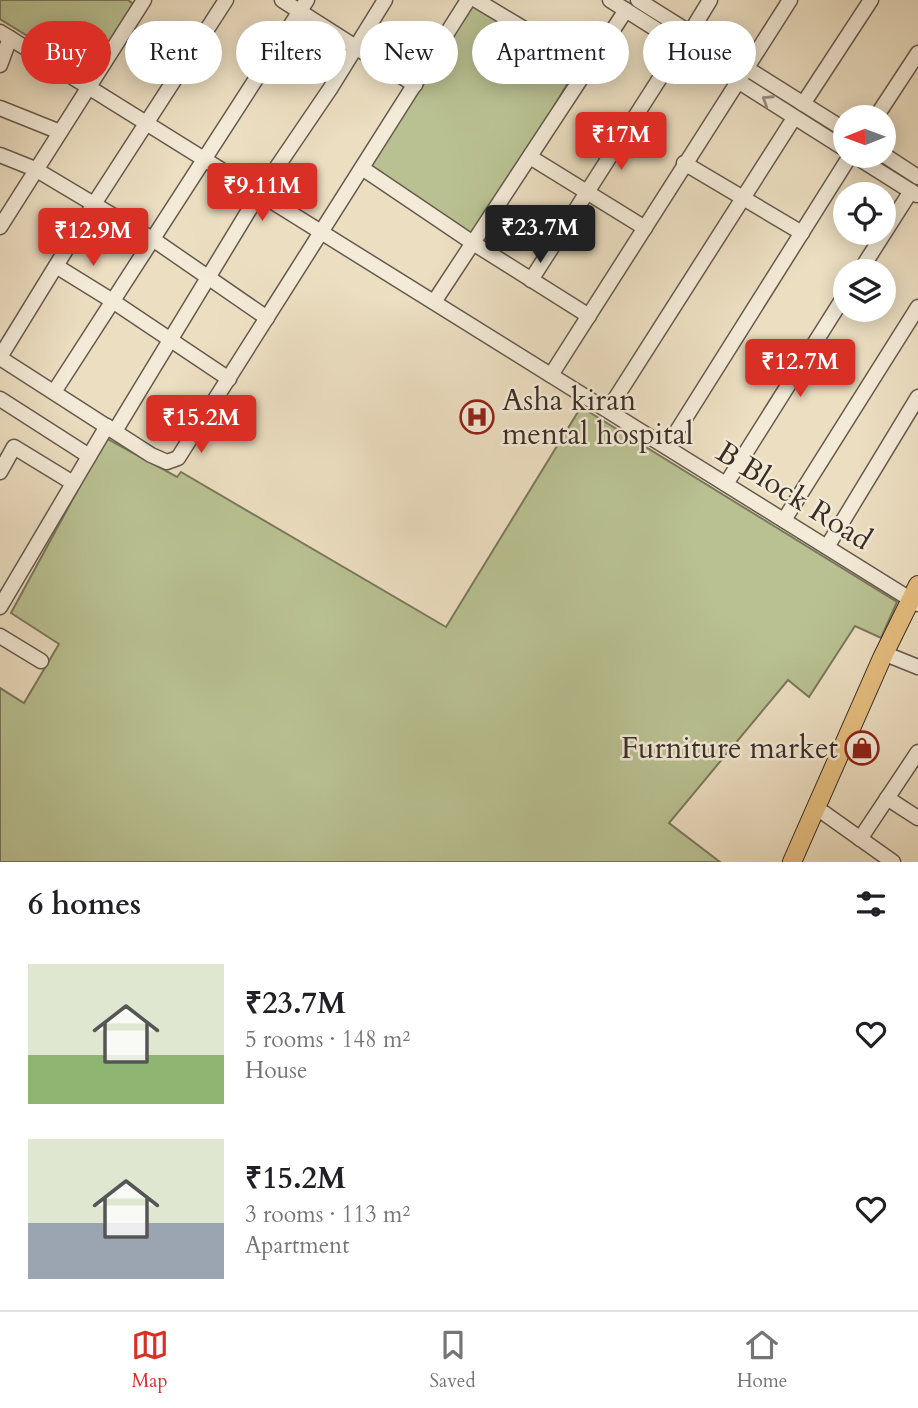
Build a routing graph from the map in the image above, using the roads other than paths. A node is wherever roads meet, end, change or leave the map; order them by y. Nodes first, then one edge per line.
1 (144, 0) edge
2 (226, 0) edge
3 (282, 0) edge
4 (386, 0) edge
5 (468, 0) edge
6 (476, 0) edge
7 (610, 0) edge
8 (638, 0) edge
9 (710, 0) edge
10 (790, 0) edge
11 (871, 0) edge
12 (304, 6) edge
13 (626, 10) junction
14 (511, 21) edge
15 (618, 21) edge
16 (643, 21) edge
17 (671, 21) edge
18 (697, 21) edge
19 (5, 35) edge
20 (356, 47) junction
21 (918, 53) edge
22 (756, 55) edge
23 (0, 65) edge
24 (756, 75) edge
25 (576, 84) edge
26 (656, 84) edge
27 (737, 84) edge
28 (741, 84) edge
29 (415, 85) junction
30 (89, 87) junction
31 (803, 104) junction
32 (884, 105) edge
33 (0, 108) edge
34 (794, 118) junction
35 (833, 123) edge
36 (148, 124) junction
37 (60, 132) junction
38 (833, 142) edge
39 (0, 155) edge
40 (530, 157) junction
41 (204, 158) junction
42 (684, 163) junction
43 (896, 163) edge
44 (362, 168) junction
45 (845, 168) edge
46 (873, 168) edge
47 (35, 169) junction
48 (918, 177) edge
49 (260, 192) junction
50 (587, 192) junction
51 (914, 193) edge
52 (743, 198) junction
53 (94, 204) junction
54 (0, 227) edge
55 (645, 228) junction
56 (322, 232) junction
57 (802, 233) junction
58 (154, 240) junction
59 (473, 243) junction
60 (868, 259) edge
61 (56, 266) junction
62 (208, 277) junction
63 (531, 280) junction
64 (111, 300) junction
65 (434, 302) junction
66 (918, 307) edge
67 (833, 314) edge
68 (589, 316) junction
69 (267, 317) junction
70 (168, 340) junction
71 (0, 357) edge
72 (551, 375) junction
73 (229, 379) junction
74 (54, 392) junction
75 (918, 397) edge
76 (0, 399) edge
77 (608, 410) junction
78 (111, 429) junction
79 (0, 439) edge
80 (14, 447) junction
81 (667, 447) junction
82 (89, 456) junction
83 (0, 472) edge
84 (73, 483) junction
85 (726, 484) junction
86 (784, 520) junction
87 (827, 547) junction
88 (916, 600) edge
89 (0, 607) edge
90 (0, 636) edge
91 (893, 657) junction
92 (41, 661) dead end
93 (918, 667) edge
94 (918, 752) edge
95 (887, 797) junction
96 (824, 813) junction
97 (918, 817) edge
98 (860, 839) junction
99 (792, 862) edge
100 (803, 862) edge
101 (893, 862) edge

1 - 30 street
2 - 36 street
3 - 12 street
4 - 20 street
5 - 29 street
6 - 14 street
7 - 13 street
8 - 17 street
9 - 18 street
10 - 22 street
11 - 31 street
12 - 20 street
12 - 41 street
13 - 15 street
13 - 16 street
19 - 23 street
19 - 30 street, B Block Road
20 - 29 street
20 - 49 street
21 - 32 street
24 - 31 street
25 - 40 street
26 - 50 street
27 - 42 street
34 -> 28 street
29 - 44 street
30 - 36 street, B Block Road
30 - 37 street
31 - 35 street
33 - 37 street
34 - 38 street
34 - 52 street
36 - 41 street, B Block Road
36 - 53 street
37 - 47 street
39 - 47 street
40 - 50 street
40 - 59 street
41 - 49 street, B Block Road
41 - 58 street
42 - 52 street
42 - 55 street
43 - 48 street
44 - 56 street
44 - 59 street
45 - 57 street
46 - 51 street
47 - 53 street
47 - 54 street
49 - 56 street, B Block Road
49 - 62 street
50 - 55 street
50 - 63 street
51 - 60 street
52 - 57 street
52 - 77 street
53 - 58 street
53 - 61 street
55 - 68 street
56 - 65 street, B Block Road
56 - 69 street
57 - 81 street
58 - 62 street
58 - 64 street
59 - 63 street
59 - 65 street
61 - 64 street
61 - 71 street
62 - 69 street
62 - 70 street
63 - 68 street
64 - 70 street
64 - 74 street
65 - 72 street, B Block Road
66 - 86 street
67 - 85 street
68 - 72 street
69 - 73 street
70 - 73 street
70 - 78 street
71 - 74 street
72 - 77 street, B Block Road
73 - 78 street
74 - 78 street
75 - 87 street
76 - 82 street
77 - 81 street, B Block Road
78 - 82 street
79 - 80 street
80 - 83 street
80 - 84 street
81 - 85 street, B Block Road
82 - 84 street
84 - 89 street
85 - 86 street, B Block Road
86 - 87 street, B Block Road
87 - 88 street, B Block Road
88 - 91 main road
88 - 99 main road
90 - 92 street
91 - 93 street
91 - 96 main road
94 - 95 street
95 - 97 street
95 - 98 street
96 - 98 street
96 - 100 main road
98 - 101 street

